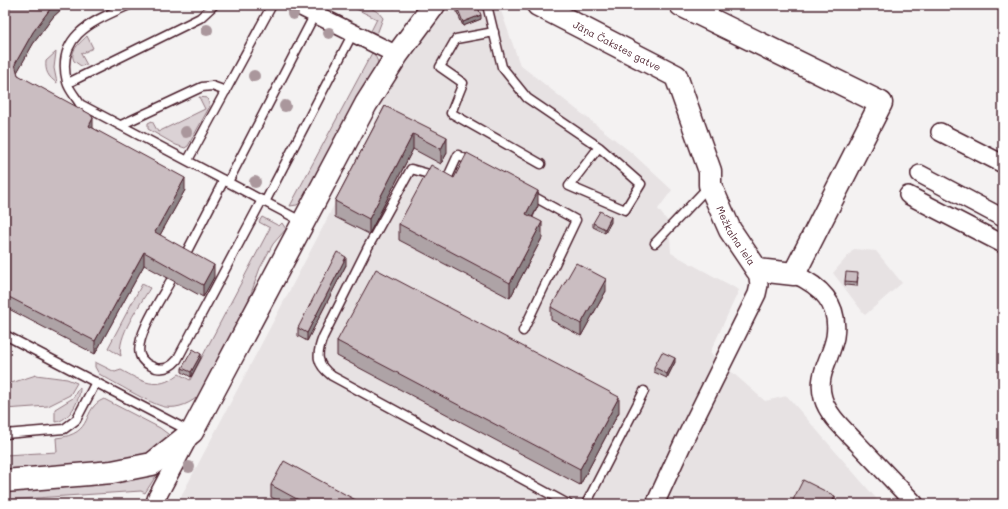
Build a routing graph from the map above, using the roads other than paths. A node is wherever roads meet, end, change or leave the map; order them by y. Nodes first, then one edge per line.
1 (129, 5) edge
2 (214, 5) edge
3 (272, 5) edge
4 (297, 5) edge
5 (434, 5) edge
6 (487, 5) edge
7 (538, 5) edge
8 (681, 5) edge
9 (315, 14) junction
10 (494, 32) junction
11 (353, 33) junction
12 (397, 55) junction
13 (676, 76) joint
14 (68, 83) junction
15 (226, 90) junction
16 (121, 125) junction
17 (940, 132) dead end
18 (599, 147) junction
19 (188, 160) junction
20 (541, 164) dead end
21 (1003, 164) edge
22 (479, 166) edge
23 (920, 174) dead end
24 (226, 181) junction
25 (710, 185) junction
26 (520, 189) edge
27 (908, 194) dead end
28 (263, 201) junction
29 (1003, 218) edge
30 (303, 223) junction
31 (986, 234) junction
32 (1003, 235) edge
33 (655, 243) dead end
34 (1003, 244) edge
35 (182, 259) edge
36 (757, 270) junction
37 (794, 274) junction
38 (171, 280) edge
39 (523, 331) dead end
40 (5, 335) edge
41 (96, 382) junction
42 (644, 391) dead end
43 (192, 432) junction
44 (5, 434) edge
45 (5, 481) edge
46 (156, 499) dead end
47 (568, 504) edge
48 (586, 504) edge
49 (654, 504) edge
50 (914, 504) edge

1 - 14 lane
2 - 14 lane
3 - 15 lane
4 - 9 street
5 - 12 highway
6 - 10 lane
7 - 13 highway, Jāņa Čakstes gatve
8 - 37 highway
9 - 11 street
9 - 24 lane
10 - 18 lane
10 - 20 lane
11 - 12 street
11 - 28 lane
12 - 30 highway
13 - 25 highway, Mežkalna iela
14 - 16 lane
15 - 16 lane
15 - 19 lane
16 - 19 lane
17 - 21 street
18 - 18 lane
19 - 24 lane
22 - 47 lane
23 - 29 street
24 - 28 lane
24 - 35 lane
25 - 33 lane
25 - 36 highway, Mežkalna iela
26 - 39 lane
27 - 31 street
28 - 30 lane
28 - 38 lane
30 - 43 highway
31 - 32 street
31 - 34 street
36 - 37 highway, Mežkalna iela
36 - 49 street
37 - 50 street, Mežkalna iela
40 - 41 lane
41 - 43 lane
41 - 44 lane
42 - 48 lane
43 - 45 highway
43 - 46 street

